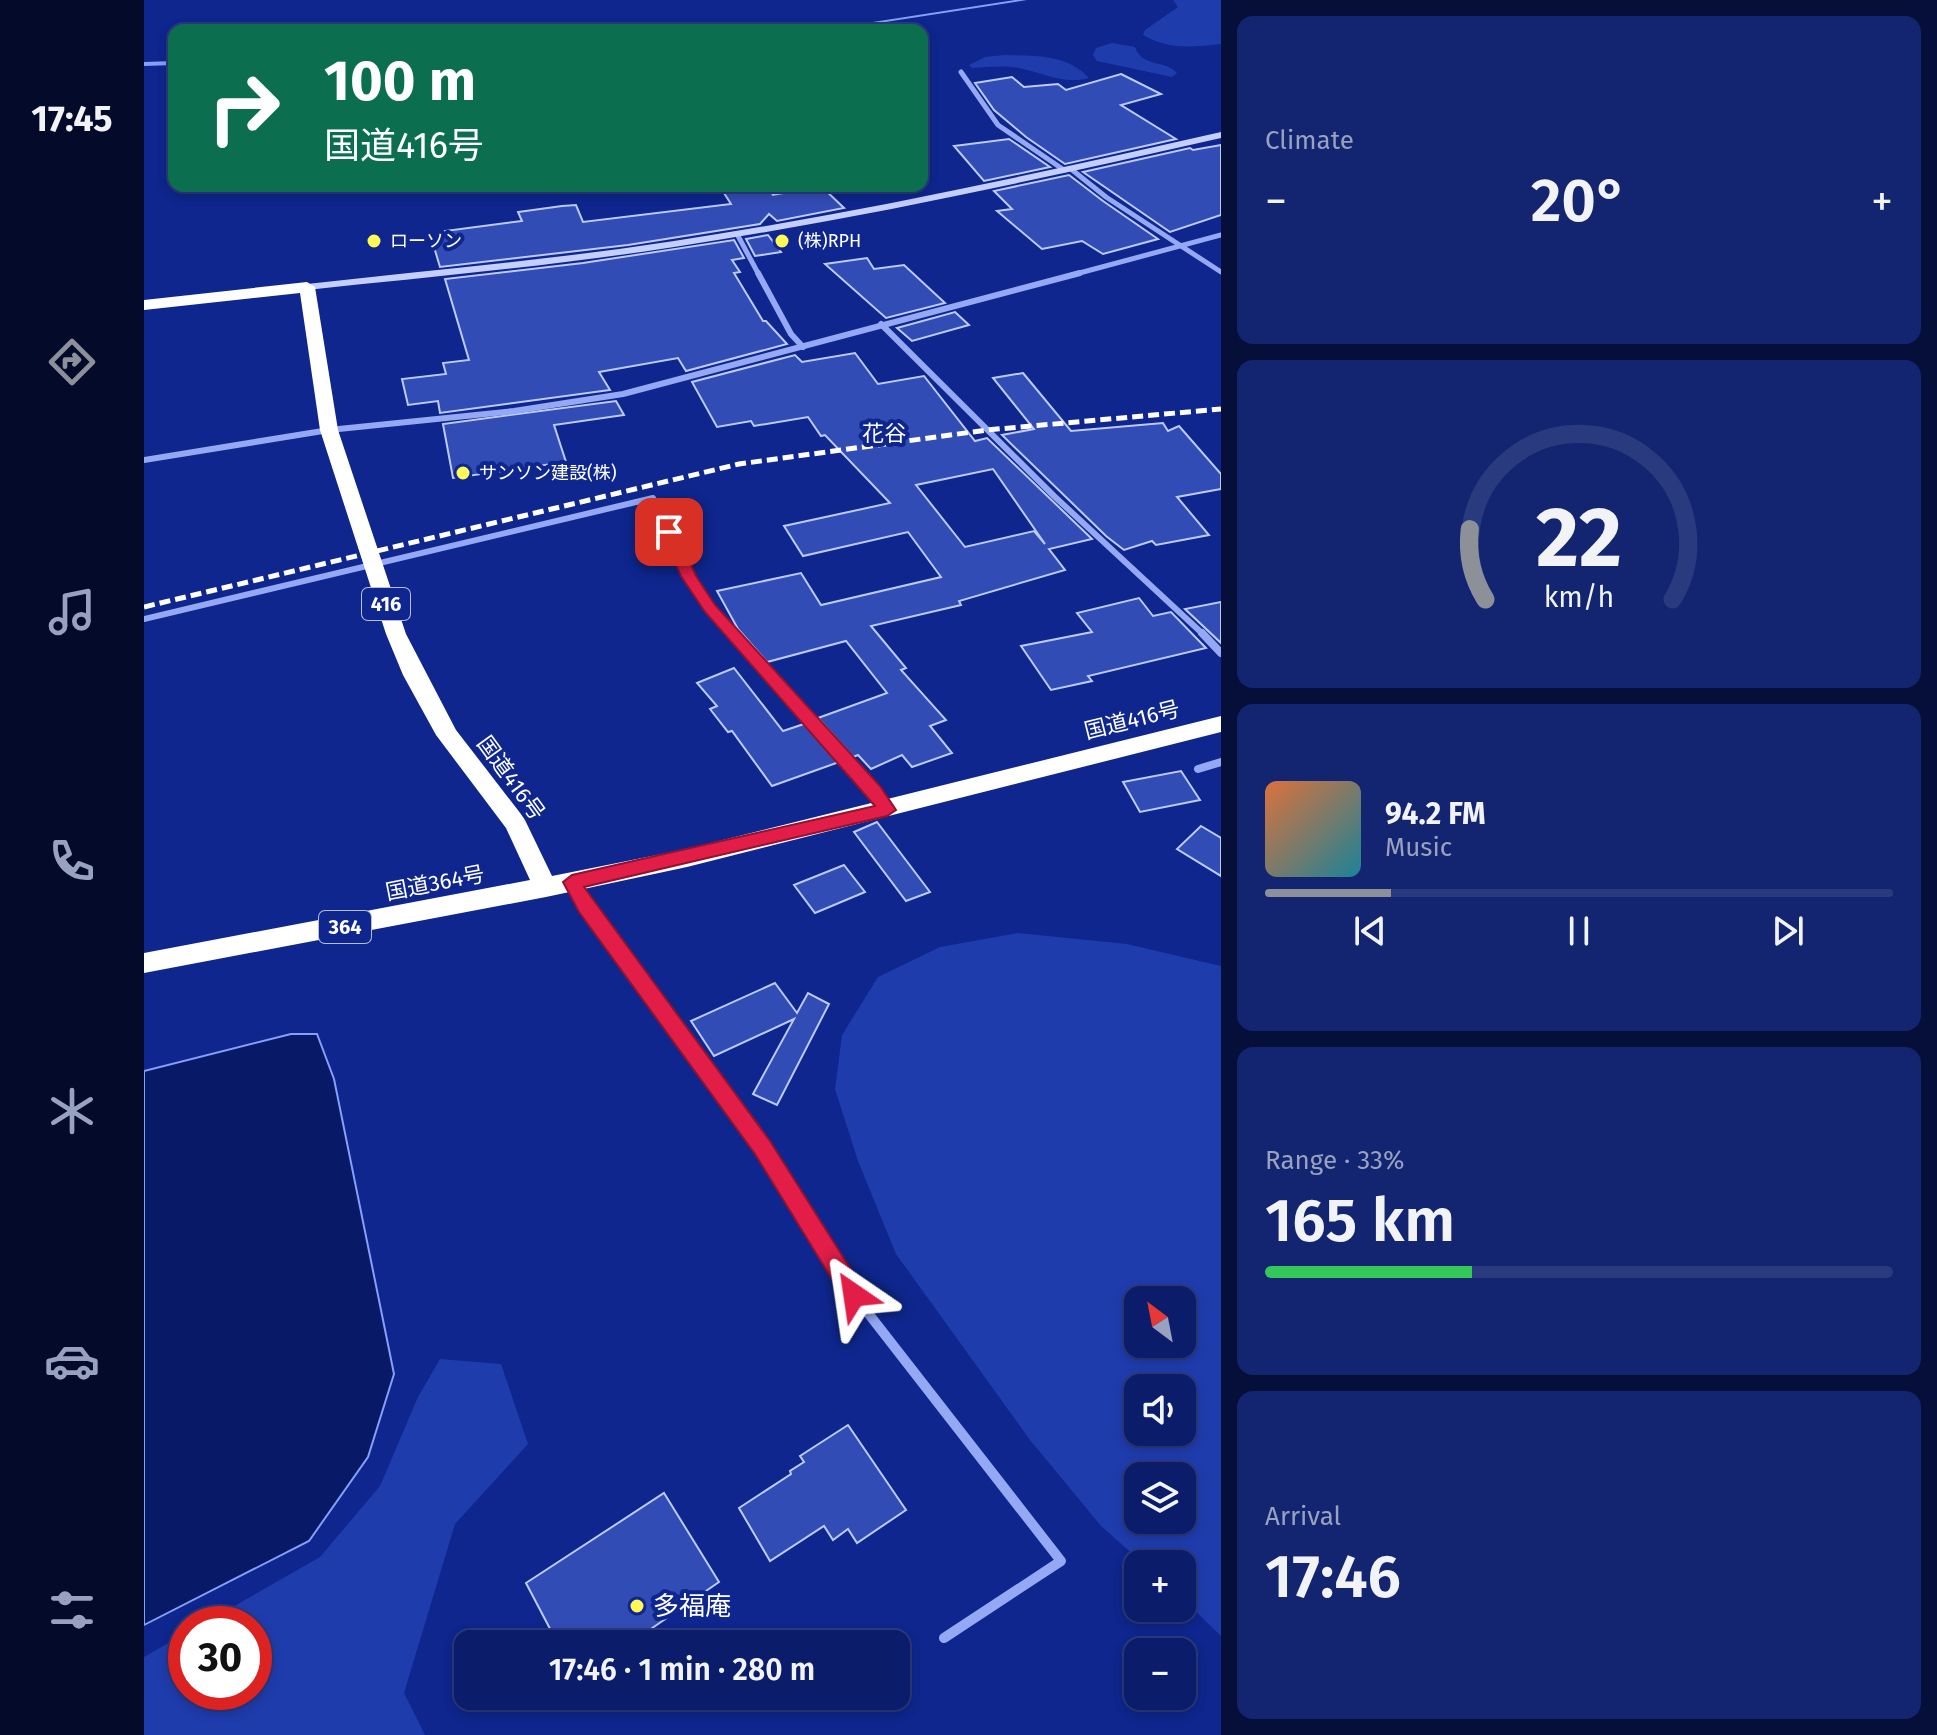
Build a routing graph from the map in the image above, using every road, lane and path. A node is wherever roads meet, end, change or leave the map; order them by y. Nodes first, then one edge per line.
1 (961, 72) dead end
2 (1221, 135) edge
3 (1068, 170) junction
4 (737, 234) junction
5 (1221, 235) edge
6 (1182, 246) junction
7 (1221, 272) edge
8 (307, 287) junction
9 (144, 305) edge
10 (881, 324) junction
11 (803, 347) junction
12 (329, 430) junction
13 (144, 460) edge
14 (373, 564) junction
15 (144, 619) edge
16 (1221, 653) edge
17 (1221, 724) edge
18 (1221, 762) edge
19 (1198, 769) dead end
20 (887, 810) junction
21 (572, 882) junction
22 (546, 888) junction
23 (144, 963) edge
24 (944, 1638) dead end

1 - 3 street
2 - 3 street
3 - 4 street
3 - 6 street
4 - 8 street
4 - 11 street
5 - 6 street
6 - 7 street
6 - 10 street
8 - 9 highway
8 - 12 highway, 国道416号 / 416
10 - 11 street
10 - 16 street
11 - 12 street
12 - 13 street
12 - 14 highway, 国道416号 / 416
14 - 15 street
14 - 20 street
14 - 22 highway, 国道416号 / 416
17 - 20 highway, 国道416号
18 - 19 street
20 - 21 highway, 国道416号
21 - 22 highway, 国道416号
21 - 24 street
22 - 23 highway, 国道364号 / 364

